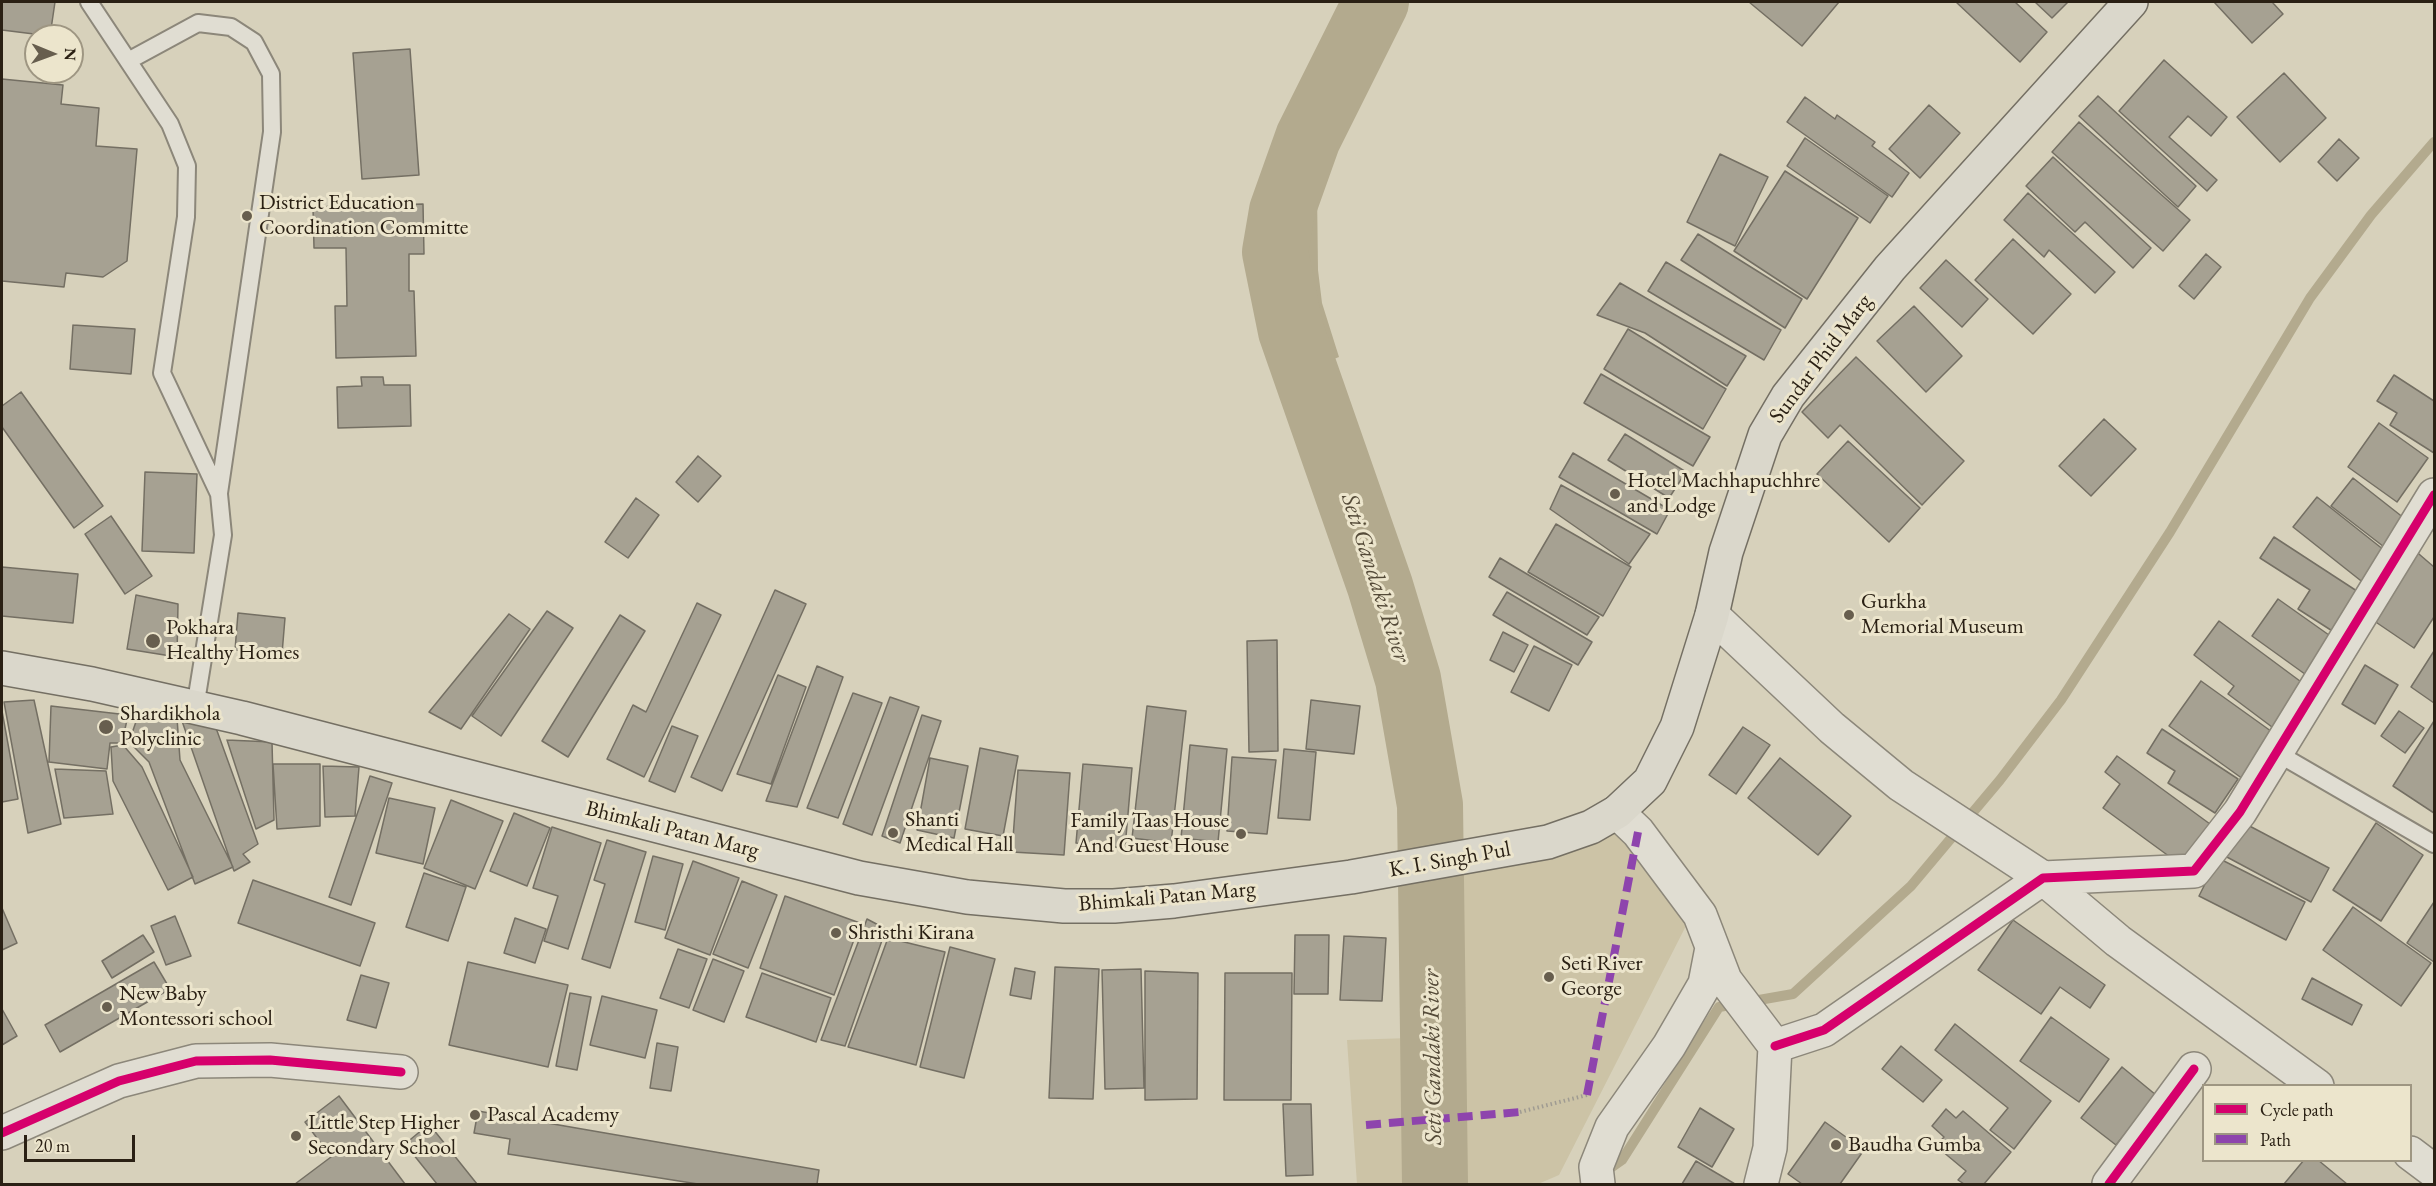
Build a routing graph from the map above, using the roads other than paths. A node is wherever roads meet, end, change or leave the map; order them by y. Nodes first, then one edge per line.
1 (89, 2) edge
2 (2131, 2) edge
3 (128, 61) junction
4 (219, 494) junction
5 (2434, 495) edge
6 (2425, 533) edge
7 (1712, 615) junction
8 (2, 669) edge
9 (195, 708) junction
10 (2277, 753) junction
11 (1617, 812) junction
12 (1548, 843) joint
13 (2434, 844) edge
14 (1352, 877) joint
15 (2043, 878) junction
16 (1712, 948) junction
17 (1769, 1039) junction
18 (2194, 1069) dead end
19 (401, 1072) dead end
20 (2314, 1084) edge
21 (2, 1133) edge
22 (2412, 1154) edge
23 (2434, 1171) edge
24 (1597, 1176) edge
25 (1761, 1185) edge
26 (2109, 1185) edge

1 - 3 lane
2 - 7 main road, Sundar Phid Marg
3 - 4 lane
3 - 4 lane
4 - 9 lane
5 - 6 street
6 - 10 street
7 - 11 main road, Sundar Phid Marg
7 - 15 street
8 - 9 main road, Bhimkali Patan Marg
9 - 14 main road, Bhimkali Patan Marg
10 - 13 lane
10 - 15 street
11 - 12 main road, Sundar Phid Marg
11 - 16 street
12 - 14 main road, K. I. Singh Pul
15 - 17 street
15 - 20 street
16 - 17 street
16 - 24 street
17 - 25 street
18 - 26 street
19 - 21 street
22 - 23 street

